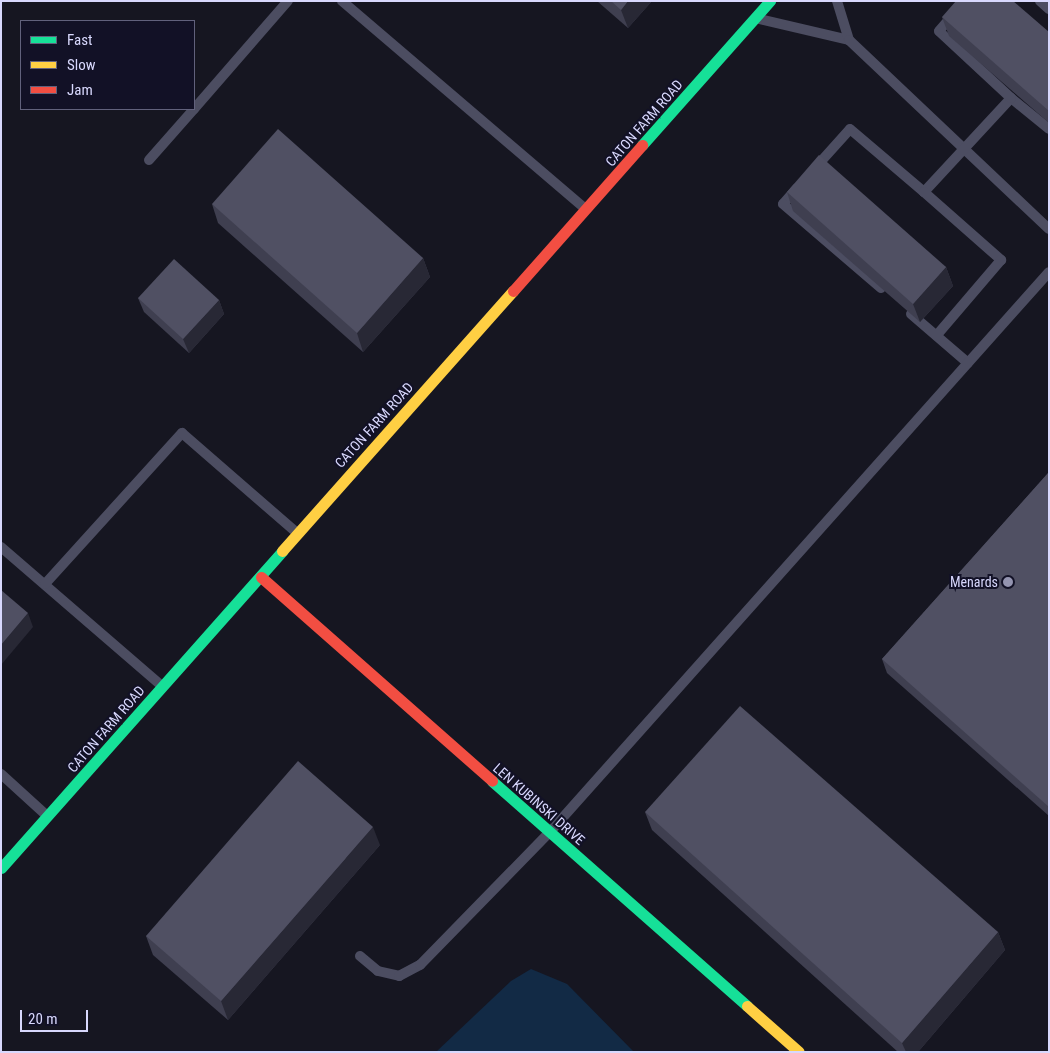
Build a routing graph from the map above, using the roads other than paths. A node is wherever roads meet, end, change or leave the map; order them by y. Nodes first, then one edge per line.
1 (288, 1) edge
2 (342, 1) edge
3 (770, 1) edge
4 (837, 1) edge
5 (965, 1) edge
6 (1040, 1) edge
7 (1049, 9) edge
8 (755, 18) junction
9 (849, 40) junction
10 (1011, 98) junction
11 (195, 108) edge
12 (193, 110) edge
13 (1049, 129) edge
14 (964, 148) junction
15 (149, 160) dead end
16 (924, 192) junction
17 (586, 210) junction
18 (1049, 229) edge
19 (1049, 272) edge
20 (937, 335) junction
21 (968, 363) junction
22 (297, 533) junction
23 (1, 547) edge
24 (261, 577) junction
25 (45, 584) junction
26 (163, 687) junction
27 (1, 774) edge
28 (48, 817) junction
29 (549, 833) junction
30 (1, 868) edge
31 (360, 956) dead end
32 (799, 1052) edge

1 - 11 lane
2 - 17 lane
3 - 8 street, CATON FARM ROAD
4 - 9 lane
5 - 10 lane
6 - 7 lane
8 - 9 lane
8 - 17 street, CATON FARM ROAD
9 - 14 lane
10 - 13 lane
10 - 14 lane
12 - 15 lane
14 - 16 lane
14 - 18 lane
16 - 20 lane
16 - 20 lane
17 - 22 street, CATON FARM ROAD
19 - 21 lane
20 - 21 lane
21 - 29 lane
22 - 24 street, CATON FARM ROAD
22 - 25 lane
23 - 25 lane
24 - 26 street, CATON FARM ROAD
24 - 29 street, LEN KUBINSKI DRIVE
25 - 26 lane
26 - 28 street, CATON FARM ROAD
27 - 28 lane
28 - 30 street, CATON FARM ROAD
29 - 31 lane
29 - 32 street, LEN KUBINSKI DRIVE

